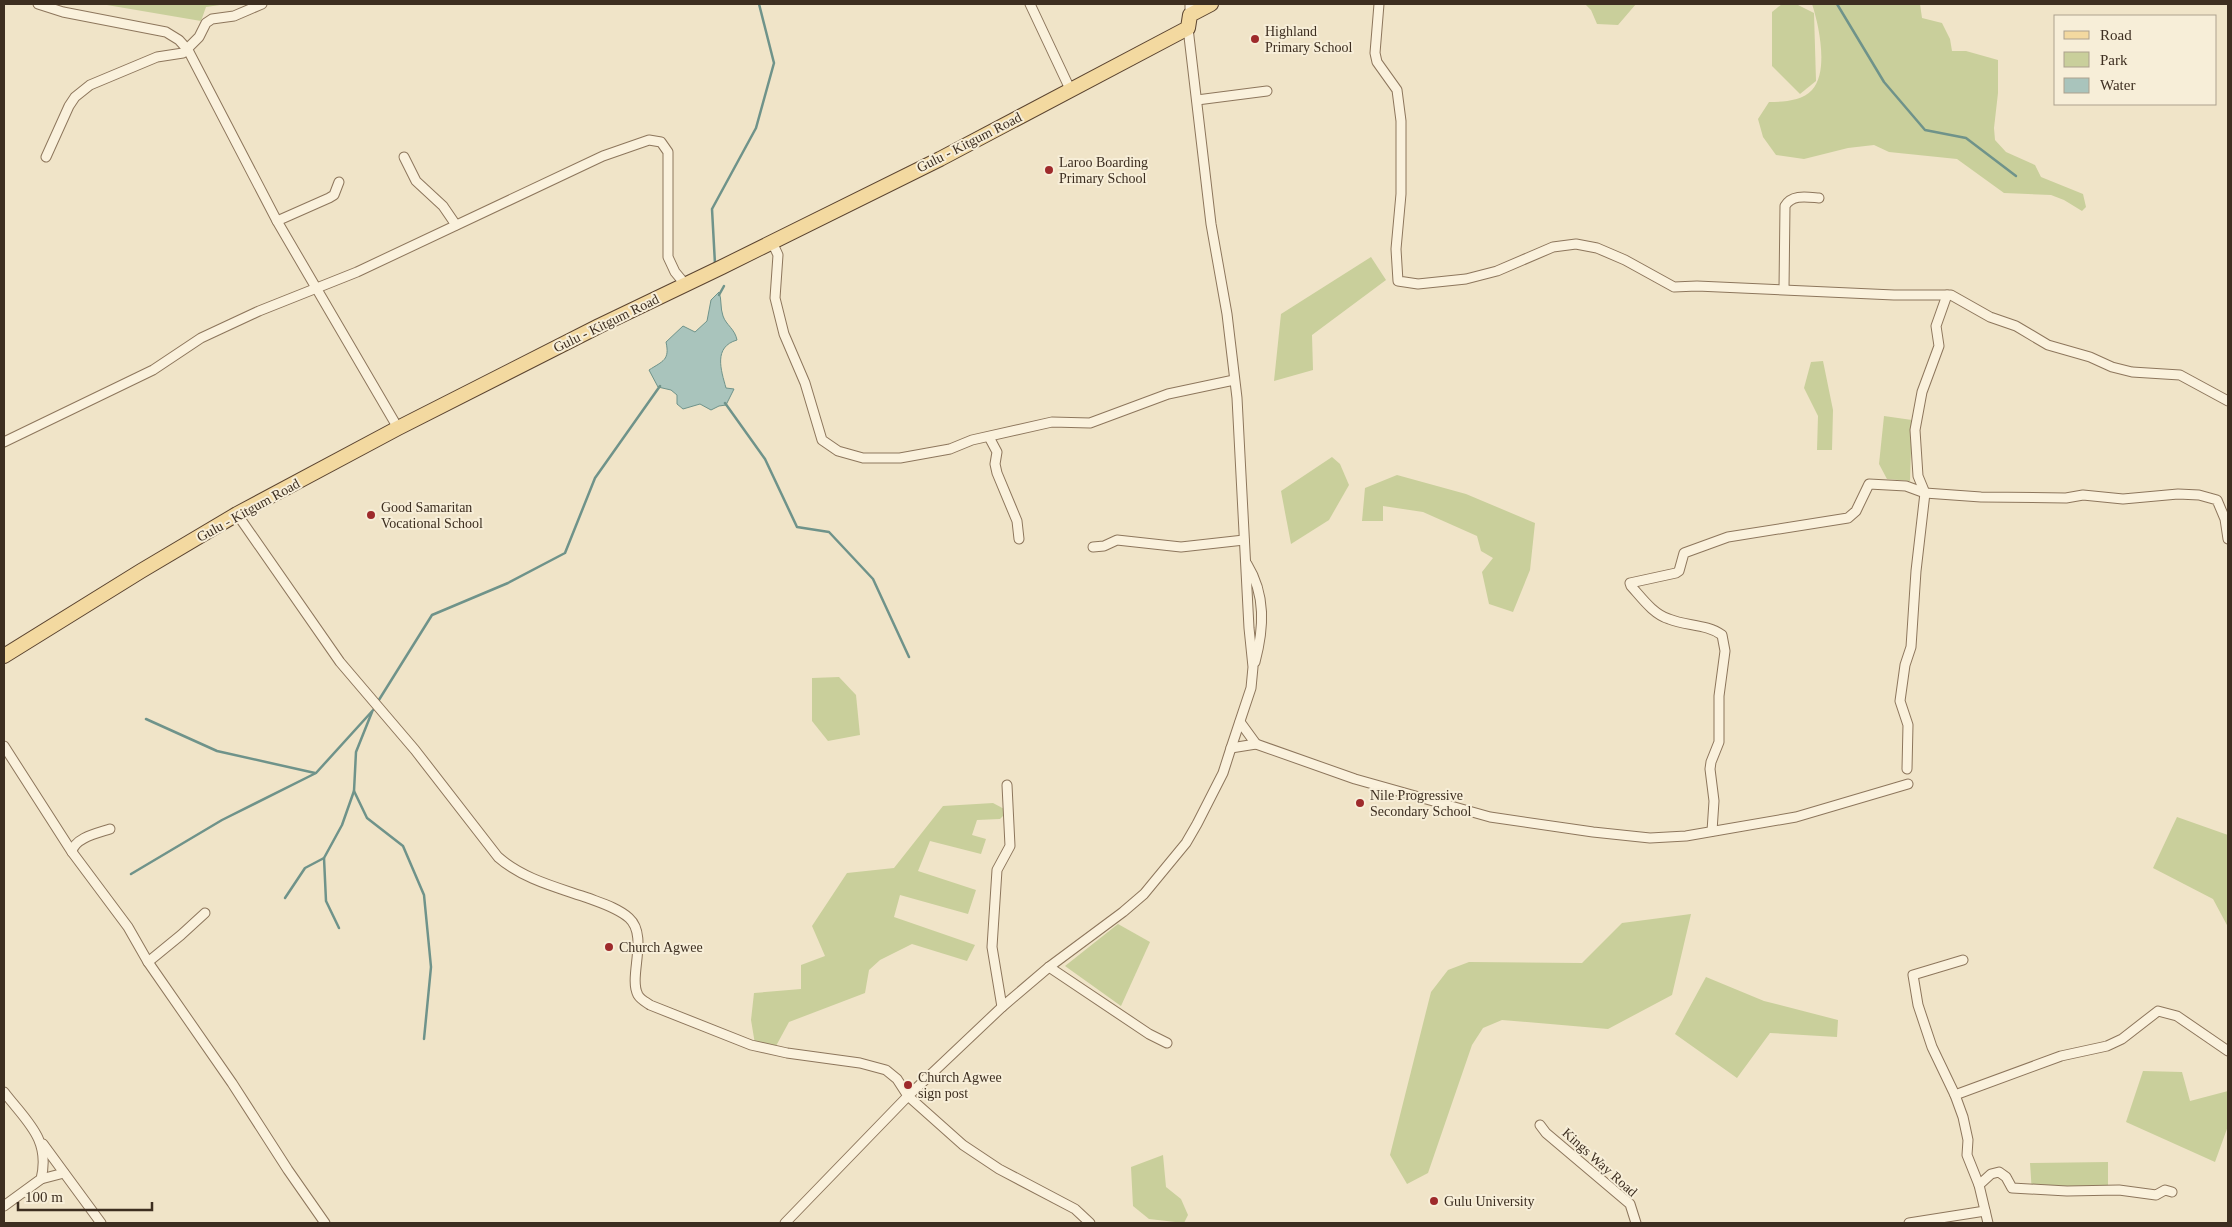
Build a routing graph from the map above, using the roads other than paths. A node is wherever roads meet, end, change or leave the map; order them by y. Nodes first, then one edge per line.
1 (38, 4) edge
2 (262, 4) edge
3 (1030, 4) edge
4 (1211, 4) edge
5 (1379, 4) edge
6 (1189, 15) edge
7 (188, 50) junction
8 (1070, 89) junction
9 (1267, 91) dead end
10 (1197, 100) junction
11 (46, 157) dead end
12 (404, 157) dead end
13 (339, 182) dead end
14 (1819, 198) dead end
15 (277, 220) junction
16 (456, 225) junction
17 (772, 242) junction
18 (685, 284) junction
19 (316, 288) junction
20 (1784, 289) junction
21 (1947, 295) junction
22 (1234, 380) junction
23 (2228, 401) edge
24 (398, 428) junction
25 (988, 437) junction
26 (4, 442) edge
27 (1925, 493) junction
28 (237, 514) junction
29 (2228, 539) edge
30 (1019, 540) dead end
31 (1244, 540) junction
32 (1093, 547) dead end
33 (1247, 563) junction
34 (4, 656) edge
35 (1253, 667) junction
36 (1240, 722) junction
37 (1256, 744) junction
38 (4, 746) edge
39 (1231, 748) junction
40 (1907, 769) dead end
41 (1908, 784) dead end
42 (1007, 785) dead end
43 (110, 829) dead end
44 (1712, 831) junction
45 (72, 852) junction
46 (205, 912) dead end
47 (1964, 960) dead end
48 (148, 962) junction
49 (1049, 967) junction
50 (1002, 1007) junction
51 (1168, 1043) dead end
52 (2228, 1051) edge
53 (4, 1092) edge
54 (1955, 1095) junction
55 (908, 1096) junction
56 (1540, 1125) dead end
57 (41, 1142) junction
58 (64, 1173) junction
59 (41, 1179) junction
60 (1979, 1185) junction
61 (2172, 1192) dead end
62 (4, 1206) edge
63 (1985, 1211) junction
64 (101, 1223) edge
65 (325, 1223) edge
66 (785, 1223) edge
67 (1090, 1223) edge
68 (1636, 1223) edge
69 (1910, 1223) edge
70 (1988, 1223) edge

1 - 7 street
2 - 7 street
3 - 8 street
4 - 6 main road, Gulu - Kitgum Road
5 - 20 street
6 - 8 main road, Gulu - Kitgum Road
6 - 10 street
7 - 11 street
7 - 15 street
8 - 17 main road, Gulu - Kitgum Road
9 - 10 street
10 - 22 street
12 - 16 street
13 - 15 street
14 - 20 street
15 - 19 street
16 - 18 street
16 - 19 street
17 - 18 main road, Gulu - Kitgum Road
17 - 25 street
18 - 24 main road, Gulu - Kitgum Road
19 - 24 street
19 - 26 street
20 - 21 street
21 - 23 street
21 - 27 street
22 - 25 street
22 - 31 street
24 - 28 main road, Gulu - Kitgum Road
25 - 30 street
27 - 29 street
27 - 40 street
27 - 44 street
28 - 34 main road, Gulu - Kitgum Road
28 - 55 street
31 - 32 street
31 - 33 street
33 - 35 street
33 - 35 street
35 - 36 street
36 - 37 street
36 - 39 street
37 - 39 street
37 - 44 street
38 - 45 street
39 - 49 street
41 - 44 street
42 - 50 street
43 - 45 street
45 - 48 street
46 - 48 street
47 - 54 street
48 - 65 street
49 - 50 street
49 - 51 street
50 - 55 street
52 - 54 street
53 - 57 street
54 - 60 street
55 - 66 street
55 - 67 street
56 - 68 street, Kings Way Road
57 - 58 street
57 - 59 street
58 - 59 street
58 - 64 street
59 - 62 street
60 - 61 street
60 - 63 street
63 - 69 street
63 - 70 street

